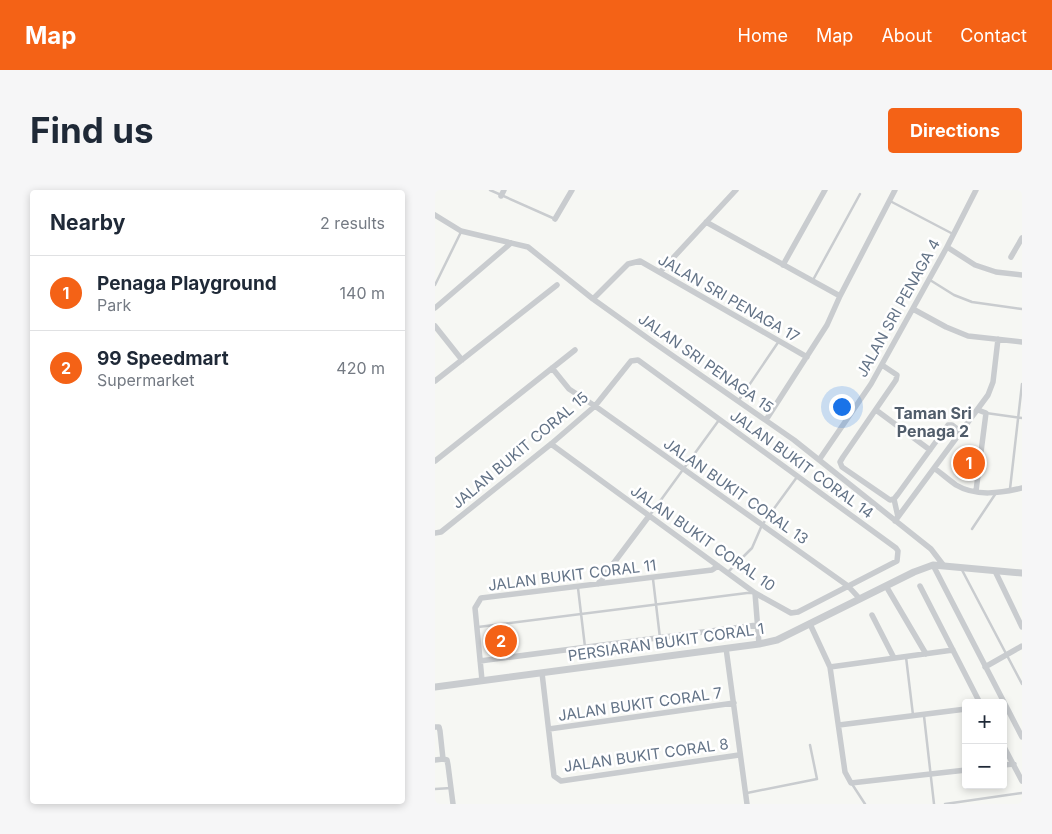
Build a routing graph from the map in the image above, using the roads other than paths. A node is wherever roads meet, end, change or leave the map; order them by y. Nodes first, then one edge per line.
1 (490, 190) edge
2 (504, 190) edge
3 (572, 190) edge
4 (737, 190) edge
5 (825, 190) edge
6 (895, 190) edge
7 (976, 190) edge
8 (860, 194) dead end
9 (501, 196) junction
10 (889, 200) junction
11 (435, 216) edge
12 (555, 219) joint
13 (707, 222) junction
14 (461, 231) junction
15 (953, 234) junction
16 (1022, 238) edge
17 (511, 243) junction
18 (947, 247) junction
19 (1011, 256) dead end
20 (783, 265) junction
21 (660, 272) junction
22 (1022, 275) edge
23 (929, 280) junction
24 (812, 281) junction
25 (435, 285) edge
26 (557, 285) dead end
27 (840, 296) junction
28 (593, 299) junction
29 (435, 308) edge
30 (913, 309) junction
31 (1022, 310) edge
32 (435, 326) edge
33 (998, 339) junction
34 (779, 341) junction
35 (1022, 342) edge
36 (575, 350) dead end
37 (807, 357) junction
38 (462, 360) junction
39 (637, 360) joint
40 (882, 365) junction
41 (552, 368) junction
42 (435, 381) edge
43 (1022, 384) edge
44 (738, 401) junction
45 (595, 406) junction
46 (876, 410) junction
47 (978, 410) junction
48 (987, 414) junction
49 (1021, 418) edge
50 (720, 419) junction
51 (766, 420) junction
52 (961, 432) junction
53 (551, 444) junction
54 (930, 450) junction
55 (819, 460) junction
56 (435, 461) edge
57 (934, 468) junction
58 (683, 469) junction
59 (798, 476) junction
60 (1022, 488) edge
61 (976, 491) junction
62 (1010, 491) junction
63 (996, 493) junction
64 (894, 499) junction
65 (649, 516) junction
66 (897, 519) junction
67 (762, 525) junction
68 (972, 530) dead end
69 (435, 533) edge
70 (718, 566) junction
71 (933, 566) junction
72 (944, 566) junction
73 (960, 567) junction
74 (995, 571) junction
75 (727, 573) junction
76 (1022, 573) edge
77 (653, 577) junction
78 (598, 584) junction
79 (577, 586) junction
80 (848, 586) junction
81 (886, 586) junction
82 (920, 586) dead end
83 (755, 593) junction
84 (860, 599) junction
85 (656, 604) junction
86 (581, 614) junction
87 (872, 615) dead end
88 (810, 624) junction
89 (757, 625) junction
90 (477, 627) junction
91 (1022, 627) edge
92 (661, 638) junction
93 (759, 644) junction
94 (1022, 646) edge
95 (585, 647) junction
96 (726, 648) junction
97 (953, 650) junction
98 (926, 654) junction
99 (1007, 654) junction
100 (906, 656) junction
101 (894, 658) junction
102 (480, 661) junction
103 (985, 666) junction
104 (830, 667) junction
105 (542, 672) junction
106 (482, 680) junction
107 (1022, 684) edge
108 (435, 687) edge
109 (978, 699) edge
110 (734, 703) junction
111 (962, 709) edge
112 (924, 714) junction
113 (913, 715) junction
114 (839, 725) junction
115 (435, 727) edge
116 (549, 729) junction
117 (1022, 738) edge
118 (810, 744) dead end
119 (1007, 752) edge
120 (739, 755) junction
121 (443, 759) junction
122 (435, 760) edge
123 (1014, 764) junction
124 (1007, 765) edge
125 (962, 770) edge
126 (931, 774) junction
127 (1022, 781) edge
128 (851, 783) junction
129 (451, 788) junction
130 (435, 789) edge
131 (1022, 792) edge
132 (745, 793) junction
133 (453, 804) edge
134 (747, 804) edge
135 (865, 804) edge
136 (934, 804) edge
137 (945, 804) edge

1 - 9 lane
2 - 9 street
3 - 12 street
4 - 13 street
5 - 20 street
6 - 10 street
7 - 15 street, JALAN SRI PENAGA 4
8 - 24 lane
9 - 12 lane
10 - 15 lane
10 - 27 street
11 - 14 street, JALAN SRI PENAGA 15
13 - 20 street
13 - 21 street
14 - 17 street, JALAN SRI PENAGA 15
14 - 25 lane
15 - 18 street, JALAN SRI PENAGA 4
16 - 19 street
17 - 28 street, JALAN SRI PENAGA 15
17 - 29 street
18 - 22 street
18 - 23 street, JALAN SRI PENAGA 4
20 - 24 street
21 - 28 street, JALAN SRI PENAGA 17
21 - 34 street, JALAN SRI PENAGA 17
23 - 30 street, JALAN SRI PENAGA 4
23 - 31 lane
24 - 27 street
26 - 38 street
27 - 37 street
28 - 44 street, JALAN SRI PENAGA 15
30 - 33 street
30 - 40 street, JALAN SRI PENAGA 4
32 - 38 street
33 - 35 street
33 - 47 street
34 - 37 street, JALAN SRI PENAGA 17
34 - 44 lane
36 - 41 street
37 - 51 street
38 - 42 street
39 - 45 street, JALAN BUKIT CORAL 15
39 - 50 street, JALAN BUKIT CORAL 14
40 - 46 street
40 - 55 street, JALAN SRI PENAGA 4
41 - 45 street, JALAN BUKIT CORAL 13
41 - 56 street
43 - 49 lane
44 - 51 street, JALAN SRI PENAGA 15
45 - 53 street, JALAN BUKIT CORAL 15
45 - 58 street, JALAN BUKIT CORAL 13
46 - 54 street
46 - 64 street
47 - 48 street
47 - 52 street
48 - 49 lane
48 - 61 street
49 - 62 lane
50 - 58 lane
50 - 59 street, JALAN BUKIT CORAL 14
51 - 55 street, JALAN SRI PENAGA 15
52 - 54 street
52 - 57 street
53 - 65 street, JALAN BUKIT CORAL 10
53 - 69 street, JALAN BUKIT CORAL 15
54 - 64 street
55 - 66 street, JALAN SRI PENAGA 15
57 - 61 street
57 - 66 street
58 - 65 lane
58 - 67 street, JALAN BUKIT CORAL 13
59 - 67 lane
59 - 80 street, JALAN BUKIT CORAL 14
60 - 62 street
61 - 63 street
62 - 63 street
63 - 68 lane
64 - 66 street
65 - 70 street, JALAN BUKIT CORAL 10
65 - 78 street
66 - 72 street, JALAN SRI PENAGA 15
67 - 75 lane
67 - 80 street, JALAN BUKIT CORAL 13
70 - 75 street, JALAN BUKIT CORAL 10
70 - 77 street, JALAN BUKIT CORAL 11
71 - 72 street, PERSIARAN BUKIT CORAL 1
71 - 81 street, PERSIARAN BUKIT CORAL 1
71 - 103 street
72 - 73 street, PERSIARAN BUKIT CORAL 1
73 - 74 street, PERSIARAN BUKIT CORAL 1
73 - 99 lane
74 - 76 street, PERSIARAN BUKIT CORAL 1
74 - 91 street
75 - 83 street, JALAN BUKIT CORAL 10
77 - 78 street, JALAN BUKIT CORAL 11
77 - 85 lane
78 - 79 street, JALAN BUKIT CORAL 11
79 - 86 lane
79 - 90 street, JALAN BUKIT CORAL 11
80 - 83 street, JALAN BUKIT CORAL 10
80 - 84 street, JALAN BUKIT CORAL 13
81 - 84 street, PERSIARAN BUKIT CORAL 1
81 - 98 street
82 - 97 street
83 - 85 lane
83 - 89 street
84 - 88 street, PERSIARAN BUKIT CORAL 1
85 - 86 lane
85 - 92 lane
86 - 90 lane
86 - 95 lane
87 - 101 street
88 - 93 street, PERSIARAN BUKIT CORAL 1
88 - 104 street
89 - 92 street
89 - 93 street
90 - 102 street, JALAN BUKIT CORAL 11
92 - 95 street
93 - 96 street, PERSIARAN BUKIT CORAL 1
94 - 99 street
95 - 102 street
96 - 105 street, PERSIARAN BUKIT CORAL 1
96 - 110 street, JALAN BUKIT CORAL 7
97 - 98 street
97 - 109 street
98 - 100 street
99 - 103 street
99 - 107 lane
100 - 101 street
100 - 113 lane
101 - 104 street
102 - 106 street, JALAN BUKIT CORAL 11
103 - 117 street
104 - 114 street
105 - 106 street, PERSIARAN BUKIT CORAL 1
105 - 116 street
106 - 108 street, PERSIARAN BUKIT CORAL 1
110 - 116 street, JALAN BUKIT CORAL 7
110 - 120 street, JALAN BUKIT CORAL 7
111 - 112 street
112 - 113 street
112 - 126 lane
113 - 114 street
114 - 128 street
115 - 121 street
116 - 120 street, JALAN BUKIT CORAL 8
118 - 132 lane
119 - 123 street
120 - 132 street, JALAN BUKIT CORAL 7
121 - 122 street
121 - 129 street
123 - 124 street
123 - 127 street
125 - 126 street
126 - 128 street
126 - 136 lane
128 - 135 lane
129 - 130 lane
129 - 133 street
131 - 137 lane
132 - 134 street, JALAN BUKIT CORAL 7

